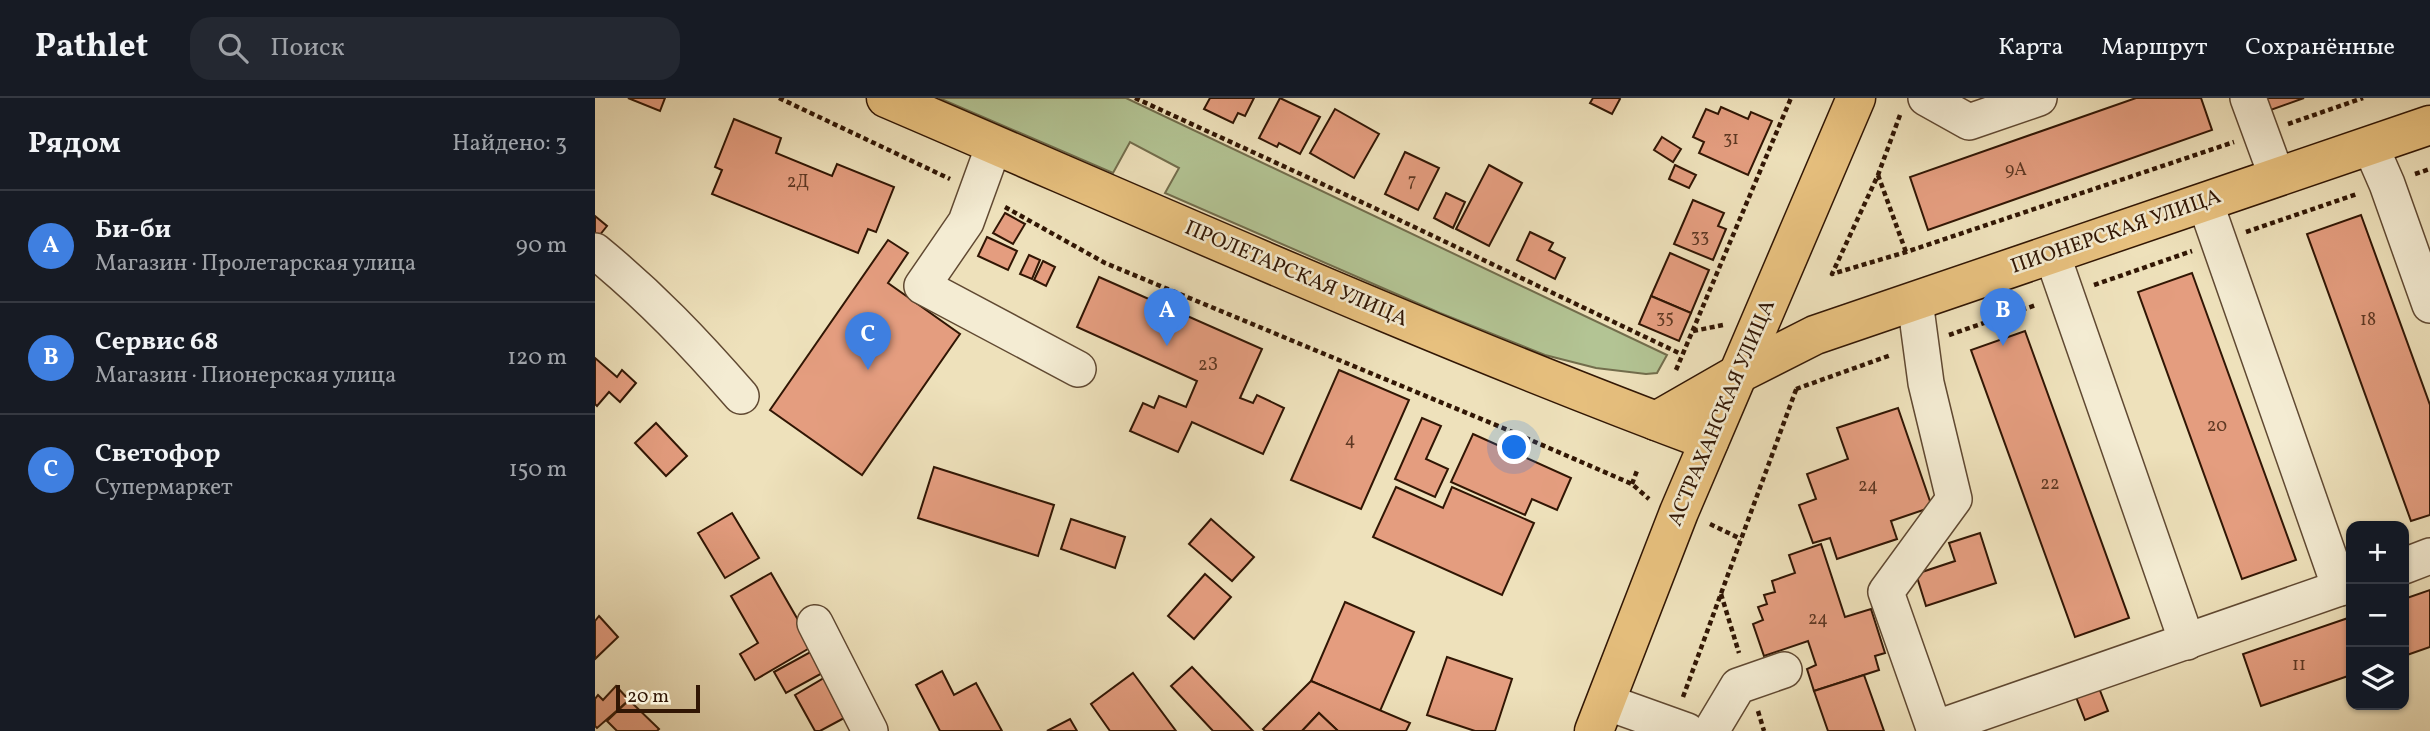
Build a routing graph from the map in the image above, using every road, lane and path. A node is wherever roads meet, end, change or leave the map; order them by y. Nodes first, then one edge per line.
1 (779, 98) edge
2 (886, 98) edge
3 (1135, 98) edge
4 (1791, 98) edge
5 (1856, 98) edge
6 (2039, 98) edge
7 (2248, 98) edge
8 (2363, 98) edge
9 (1914, 104) edge
10 (2430, 125) edge
11 (2261, 133) junction
12 (994, 145) junction
13 (2370, 145) junction
14 (2430, 169) edge
15 (1878, 175) junction
16 (2277, 177) junction
17 (2387, 184) junction
18 (976, 191) junction
19 (2205, 202) junction
20 (2218, 242) junction
21 (595, 251) edge
22 (1906, 252) junction
23 (2052, 254) junction
24 (2066, 295) junction
25 (1915, 301) junction
26 (2430, 305) edge
27 (1732, 324) dead end
28 (1692, 331) junction
29 (1921, 345) junction
30 (1681, 354) junction
31 (1078, 369) dead end
32 (1675, 370) dead end
33 (1738, 374) junction
34 (1800, 379) dead end
35 (1796, 389) junction
36 (741, 396) dead end
37 (1656, 421) junction
38 (1709, 441) junction
39 (1638, 468) dead end
40 (1632, 484) junction
41 (1653, 502) dead end
42 (1704, 521) dead end
43 (1741, 538) junction
44 (2430, 556) edge
45 (2409, 564) edge
46 (2346, 586) edge
47 (815, 623) dead end
48 (2187, 642) junction
49 (1784, 670) dead end
50 (1600, 716) edge
51 (1680, 728) edge
52 (1934, 730) edge
53 (870, 731) edge
54 (1711, 731) edge

1 - 18 path
2 - 12 main road, ПРОЛЕТАРСКАЯ УЛИЦА
3 - 30 path
4 - 28 path
5 - 33 main road, АСТРАХАНСКАЯ УЛИЦА
6 - 9 lane
7 - 11 lane
8 - 11 path
9 - 15 path
10 - 13 main road, ПИОНЕРСКАЯ УЛИЦА
11 - 16 lane
11 - 22 path
12 - 18 lane
12 - 37 main road, ПРОЛЕТАРСКАЯ УЛИЦА
13 - 16 main road, ПИОНЕРСКАЯ УЛИЦА
13 - 17 lane
14 - 17 path
15 - 22 path
15 - 22 path
16 - 19 main road, ПИОНЕРСКАЯ УЛИЦА
17 - 20 path
17 - 26 lane
18 - 31 lane
18 - 40 path
19 - 20 lane
19 - 23 main road, ПИОНЕРСКАЯ УЛИЦА
20 - 24 path
20 - 46 lane
21 - 36 lane
23 - 24 lane
23 - 25 main road, ПИОНЕРСКАЯ УЛИЦА
24 - 29 path
24 - 48 lane
25 - 29 lane
25 - 33 main road, ПИОНЕРСКАЯ УЛИЦА
27 - 28 path
28 - 30 path
29 - 35 path
29 - 52 lane
30 - 32 path
33 - 37 main road, ПИОНЕРСКАЯ УЛИЦА
33 - 38 main road, АСТРАХАНСКАЯ УЛИЦА
34 - 35 path
35 - 43 path
37 - 38 main road, ПРОЛЕТАРСКАЯ УЛИЦА
38 - 50 main road, АСТРАХАНСКАЯ УЛИЦА
39 - 40 path
40 - 41 path
42 - 43 path
43 - 51 path
44 - 45 lane
46 - 48 lane
47 - 53 lane
48 - 52 lane
49 - 54 lane
50 - 51 lane

